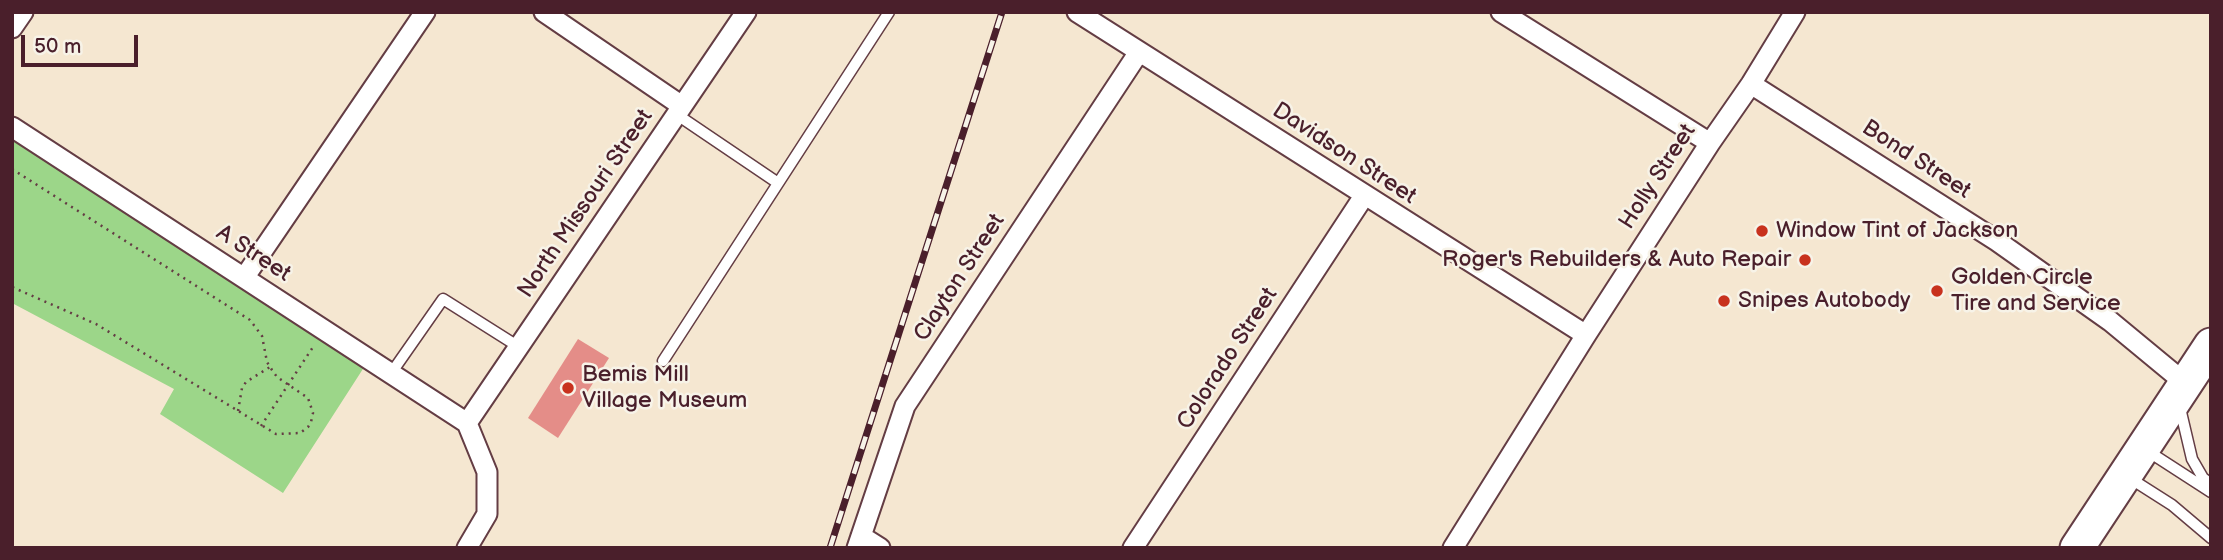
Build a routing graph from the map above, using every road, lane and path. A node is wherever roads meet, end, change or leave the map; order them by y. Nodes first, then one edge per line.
1 (23, 12) edge
2 (425, 12) edge
3 (544, 12) edge
4 (746, 12) edge
5 (889, 12) edge
6 (1077, 12) edge
7 (1501, 12) edge
8 (1795, 12) edge
9 (12, 28) edge
10 (1139, 52) junction
11 (1751, 83) junction
12 (680, 110) junction
13 (12, 127) edge
14 (1710, 142) junction
15 (12, 169) edge
16 (779, 183) junction
17 (1364, 196) junction
18 (244, 278) junction
19 (12, 287) edge
20 (1586, 335) junction
21 (313, 347) dead end
22 (519, 347) junction
23 (663, 361) dead end
24 (270, 367) junction
25 (392, 372) junction
26 (2196, 374) edge
27 (288, 384) junction
28 (238, 411) junction
29 (467, 423) junction
30 (261, 426) junction
31 (2143, 447) junction
32 (2125, 475) junction
33 (2211, 484) edge
34 (2211, 492) edge
35 (2211, 538) edge
36 (859, 542) edge
37 (467, 548) edge
38 (880, 548) edge
39 (1133, 548) edge
40 (1453, 548) edge
41 (2077, 548) edge

1 - 9 street
2 - 18 street
3 - 12 street
4 - 12 street, North Missouri Street
5 - 16 lane
6 - 10 street, Davidson Street
7 - 14 street
8 - 11 street, Holly Street
10 - 17 street, Davidson Street
10 - 36 street, Clayton Street
11 - 14 street, Holly Street
11 - 26 street, Bond Street
12 - 16 lane
12 - 22 street, North Missouri Street
13 - 18 street, A Street
14 - 20 street, Holly Street
15 - 24 path
16 - 23 lane
17 - 20 street, Davidson Street
17 - 39 street, Colorado Street
18 - 25 street, A Street
19 - 28 path
20 - 40 street, Holly Street
21 - 27 path
22 - 25 lane
22 - 29 street, North Missouri Street
24 - 27 path
24 - 28 path
25 - 29 street, A Street
26 - 31 highway
26 - 33 lane
27 - 30 path
27 - 30 path
28 - 30 path
29 - 37 street
31 - 32 highway
31 - 34 lane
32 - 35 lane
32 - 41 highway
36 - 38 street

